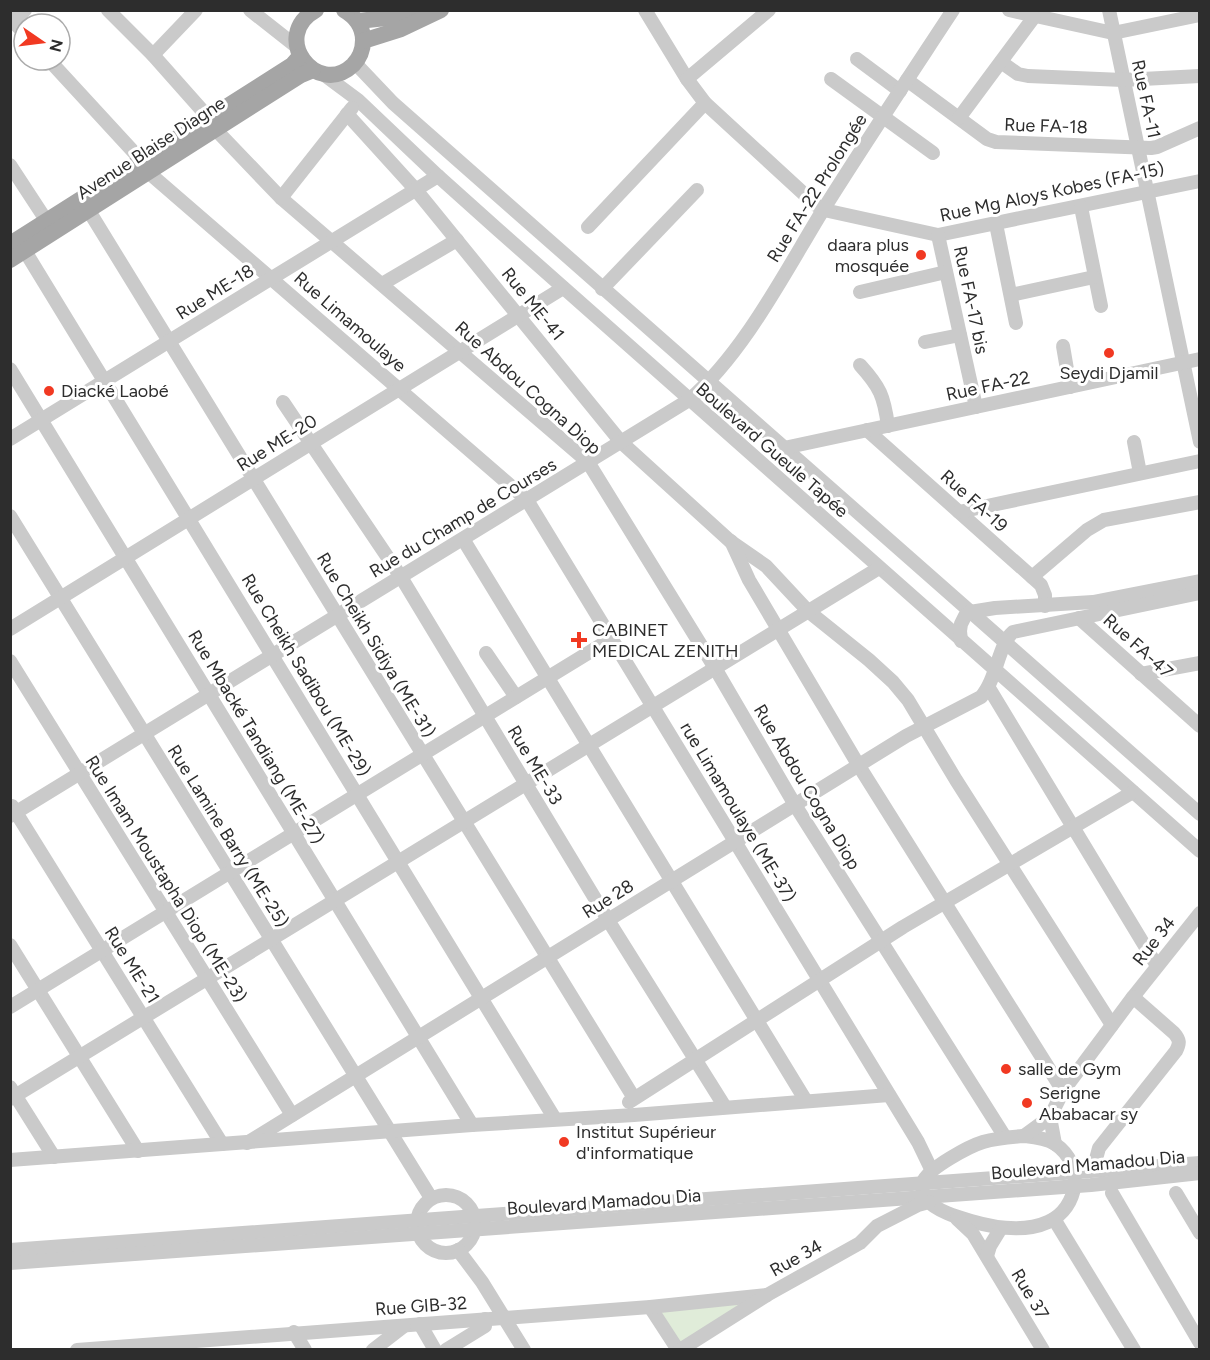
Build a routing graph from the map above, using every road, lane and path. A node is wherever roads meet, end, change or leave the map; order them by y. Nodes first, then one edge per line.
1 (108, 10) edge
2 (196, 10) edge
3 (250, 10) edge
4 (344, 10) edge
5 (413, 10) edge
6 (441, 10) edge
7 (645, 10) edge
8 (769, 10) edge
9 (953, 10) edge
10 (1009, 10) edge
11 (1109, 10) edge
12 (308, 12) edge
13 (1200, 15) edge
14 (1034, 17) junction
15 (358, 21) junction
16 (1113, 33) junction
17 (363, 41) junction
18 (299, 51) junction
19 (153, 55) junction
20 (857, 59) dead end
21 (1001, 62) junction
22 (355, 63) junction
23 (60, 72) edge
24 (318, 72) junction
25 (1200, 76) edge
26 (687, 79) junction
27 (831, 79) dead end
28 (1123, 80) junction
29 (904, 85) junction
30 (268, 88) junction
31 (358, 100) junction
32 (705, 103) junction
33 (347, 114) junction
34 (883, 118) junction
35 (959, 118) junction
36 (212, 123) junction
37 (1200, 128) edge
38 (1137, 147) junction
39 (933, 153) dead end
40 (10, 165) edge
41 (145, 166) junction
42 (438, 176) junction
43 (1200, 181) edge
44 (416, 190) junction
45 (697, 190) dead end
46 (1147, 191) junction
47 (281, 198) junction
48 (1081, 207) junction
49 (824, 210) junction
50 (89, 211) junction
51 (46, 220) junction
52 (996, 224) junction
53 (588, 227) dead end
54 (938, 236) junction
55 (457, 240) junction
56 (332, 241) junction
57 (15, 243) edge
58 (10, 260) edge
59 (946, 272) junction
60 (1095, 277) junction
61 (272, 278) junction
62 (382, 284) junction
63 (563, 288) junction
64 (603, 289) junction
65 (860, 292) dead end
66 (1011, 295) junction
67 (1101, 306) dead end
68 (519, 315) junction
69 (1016, 323) dead end
70 (960, 335) junction
71 (169, 341) junction
72 (925, 342) dead end
73 (1062, 346) dead end
74 (461, 351) junction
75 (1200, 359) edge
76 (1183, 363) junction
77 (860, 365) dead end
78 (10, 369) edge
79 (105, 381) junction
80 (709, 383) junction
81 (1070, 387) junction
82 (400, 389) junction
83 (689, 400) junction
84 (283, 402) dead end
85 (976, 407) junction
86 (42, 420) junction
87 (888, 426) junction
88 (867, 430) junction
89 (10, 439) edge
90 (621, 442) junction
91 (1134, 442) dead end
92 (1200, 442) edge
93 (312, 443) junction
94 (784, 448) junction
95 (1200, 461) edge
96 (588, 462) junction
97 (1140, 473) junction
98 (254, 479) junction
99 (527, 500) junction
100 (1200, 502) edge
101 (959, 512) junction
102 (10, 516) edge
103 (189, 519) junction
104 (463, 539) junction
105 (730, 541) junction
106 (126, 558) junction
107 (766, 566) junction
108 (879, 568) junction
109 (401, 577) junction
110 (1032, 577) junction
111 (749, 580) junction
112 (1200, 581) edge
113 (1200, 593) edge
114 (61, 598) junction
115 (1045, 606) junction
116 (808, 611) junction
117 (970, 612) junction
118 (337, 616) junction
119 (1079, 618) junction
120 (10, 629) edge
121 (779, 629) junction
122 (611, 639) junction
123 (961, 641) junction
124 (1004, 643) junction
125 (486, 653) dead end
126 (272, 656) junction
127 (10, 661) edge
128 (1200, 663) edge
129 (716, 668) junction
130 (995, 671) junction
131 (1141, 674) junction
132 (548, 678) junction
133 (989, 688) junction
134 (209, 694) junction
135 (516, 697) junction
136 (653, 706) junction
137 (485, 716) junction
138 (1200, 726) edge
139 (925, 727) junction
140 (144, 734) junction
141 (588, 746) junction
142 (422, 755) junction
143 (859, 766) junction
144 (80, 773) junction
145 (526, 784) junction
146 (1133, 792) junction
147 (357, 795) junction
148 (795, 805) junction
149 (12, 811) edge
150 (1200, 814) edge
151 (464, 822) junction
152 (1073, 826) junction
153 (294, 833) junction
154 (735, 842) junction
155 (1200, 851) edge
156 (398, 862) junction
157 (1009, 864) junction
158 (230, 873) junction
159 (673, 880) junction
160 (335, 901) junction
161 (945, 903) junction
162 (166, 912) junction
163 (1200, 913) edge
164 (608, 920) junction
165 (271, 940) junction
166 (882, 941) junction
167 (10, 945) edge
168 (102, 951) junction
169 (547, 958) junction
170 (1157, 966) junction
171 (207, 979) junction
172 (820, 981) junction
173 (39, 990) junction
174 (1133, 997) junction
175 (482, 998) junction
176 (10, 1007) edge
177 (144, 1018) junction
178 (757, 1020) junction
179 (1112, 1025) junction
180 (418, 1037) junction
181 (80, 1057) junction
182 (695, 1059) junction
183 (354, 1077) junction
184 (1064, 1091) junction
185 (12, 1094) edge
186 (889, 1095) junction
187 (634, 1098) junction
188 (806, 1101) junction
189 (724, 1107) junction
190 (292, 1115) junction
191 (617, 1115) junction
192 (1050, 1117) junction
193 (555, 1119) junction
194 (472, 1125) junction
195 (388, 1131) junction
196 (1024, 1136) junction
197 (1005, 1137) junction
198 (247, 1143) junction
199 (222, 1144) junction
200 (1055, 1144) junction
201 (138, 1151) junction
202 (54, 1157) junction
203 (1096, 1158) dead end
204 (10, 1160) edge
205 (1200, 1163) edge
206 (932, 1171) junction
207 (1075, 1171) junction
208 (1200, 1173) edge
209 (922, 1182) junction
210 (1076, 1185) junction
211 (1112, 1193) dead end
212 (1176, 1193) dead end
213 (431, 1198) junction
214 (927, 1199) junction
215 (952, 1214) junction
216 (1054, 1219) junction
217 (474, 1223) junction
218 (417, 1227) junction
219 (1001, 1228) junction
220 (1200, 1233) edge
221 (10, 1250) edge
222 (458, 1250) junction
223 (987, 1256) junction
224 (10, 1263) edge
225 (767, 1295) junction
226 (650, 1307) junction
227 (504, 1317) junction
228 (485, 1319) junction
229 (420, 1324) junction
230 (404, 1326) junction
231 (294, 1332) junction
232 (1200, 1342) edge
233 (85, 1349) edge
234 (305, 1350) edge
235 (373, 1350) edge
236 (435, 1350) edge
237 (446, 1350) edge
238 (524, 1350) edge
239 (679, 1350) edge
240 (1043, 1350) edge
241 (1134, 1350) edge

1 - 19 street, Rue Abdou Cogna Diop
2 - 19 street
3 - 18 street
4 - 15 main road
5 - 15 main road
6 - 17 main road
7 - 26 street, Rue Mg Aloys Kobes (FA-15)
8 - 26 street
9 - 29 street, Rue FA-22 Prolongée
10 - 14 street
11 - 16 street, Rue FA-11
12 - 18 main road
13 - 16 street
14 - 16 street
14 - 21 street
15 - 17 main road
16 - 28 street, Rue FA-11
17 - 22 main road
18 - 24 main road
18 - 30 main road, Avenue Blaise Diagne
19 - 36 street, Rue Abdou Cogna Diop
20 - 29 street, Rue FA-18
21 - 28 street
21 - 35 street
22 - 24 main road, Avenue Blaise Diagne
22 - 64 street, Boulevard Gueule Tapée
23 - 41 street, Rue Limamoulaye
24 - 30 main road, Avenue Blaise Diagne
24 - 31 street, Boulevard Gueule Tapée
25 - 28 street
26 - 32 street, Rue Mg Aloys Kobes (FA-15)
27 - 34 street
28 - 38 street, Rue FA-11
29 - 34 street, Rue FA-22 Prolongée
29 - 35 street, Rue FA-18
30 - 36 main road, Avenue Blaise Diagne
31 - 33 street
31 - 42 street, Boulevard Gueule Tapée
32 - 49 street, Rue Mg Aloys Kobes (FA-15)
32 - 53 street
33 - 44 street, Rue ME-41
33 - 47 street
34 - 39 street
34 - 49 street, Rue FA-22 Prolongée
35 - 38 street, Rue FA-18
36 - 41 main road, Avenue Blaise Diagne
36 - 47 street, Rue Abdou Cogna Diop
37 - 38 street, Rue FA-18
38 - 46 street, Rue FA-11
40 - 51 street
41 - 50 main road, Avenue Blaise Diagne
41 - 51 main road, Avenue Blaise Diagne
41 - 61 street, Rue Limamoulaye
42 - 44 street, Rue ME-18
42 - 63 street, Boulevard Gueule Tapée
43 - 46 street, Rue Mg Aloys Kobes (FA-15)
44 - 55 street, Rue ME-41
44 - 56 street, Rue ME-18
45 - 64 street
46 - 48 street, Rue Mg Aloys Kobes (FA-15)
46 - 76 street, Rue FA-11
47 - 56 street, Rue Abdou Cogna Diop
48 - 52 street, Rue Mg Aloys Kobes (FA-15)
48 - 60 street
49 - 54 street, Rue Mg Aloys Kobes (FA-15)
49 - 80 street, Rue FA-22 Prolongée
50 - 57 main road, Avenue Blaise Diagne
50 - 71 street, Rue Cheikh Sidiya (ME-31)
51 - 57 main road, Avenue Blaise Diagne
52 - 54 street, Rue Mg Aloys Kobes (FA-15)
52 - 66 street
54 - 59 street, Rue FA-17 bis
55 - 62 street
55 - 68 street, Rue ME-41
56 - 61 street, Rue ME-18
56 - 62 street, Rue Abdou Cogna Diop
57 - 58 main road, Avenue Blaise Diagne
57 - 79 street, Rue Cheikh Sadibou (ME-29)
59 - 65 street
59 - 70 street, Rue FA-17 bis
60 - 66 street
60 - 67 street
61 - 71 street, Rue ME-18
61 - 82 street, Rue Limamoulaye
62 - 74 street, Rue Abdou Cogna Diop
63 - 68 street, Rue ME-20
63 - 83 street, Boulevard Gueule Tapée
64 - 80 street, Boulevard Gueule Tapée
66 - 69 street
68 - 74 street, Rue ME-20
68 - 90 street, Rue ME-41
70 - 72 street
70 - 85 street, Rue FA-17 bis
71 - 79 street, Rue ME-18
71 - 98 street, Rue Cheikh Sidiya (ME-31)
73 - 81 street
74 - 82 street, Rue ME-20
74 - 96 street, Rue Abdou Cogna Diop
75 - 76 street, Rue FA-22
76 - 81 street, Rue FA-22
76 - 92 street, Rue FA-11
77 - 87 street
78 - 86 street, Rue Mbacké Tandiang (ME-27)
79 - 86 street, Rue ME-18
79 - 103 street, Rue Cheikh Sadibou (ME-29)
80 - 83 street
80 - 94 street, Boulevard Gueule Tapée
81 - 85 street, Rue FA-22
82 - 93 street, Rue ME-20
82 - 99 street, Rue Limamoulaye
83 - 90 street, Rue du Champ de Courses
83 - 108 street, Boulevard Gueule Tapée
84 - 93 street, Rue ME-33
85 - 87 street, Rue FA-22
86 - 89 street, Rue ME-18
86 - 106 street, Rue Mbacké Tandiang (ME-27)
87 - 88 street, Rue FA-22
88 - 94 street, Rue FA-22
88 - 101 street, Rue FA-19
90 - 96 street, Rue du Champ de Courses
90 - 105 street, Rue ME-41
91 - 97 street
93 - 98 street, Rue ME-20
93 - 109 street, Rue ME-33
94 - 117 street, Boulevard Gueule Tapée
95 - 97 street
96 - 99 street, Rue du Champ de Courses
96 - 129 street, Rue Abdou Cogna Diop
97 - 101 street
98 - 103 street, Rue ME-20
98 - 118 street, Rue Cheikh Sidiya (ME-31)
99 - 104 street, Rue du Champ de Courses
99 - 122 street, rue Limamoulaye (ME-37)
100 - 110 street
101 - 110 street, Rue FA-19
102 - 114 street, Rue Lamine Barry (ME-25)
103 - 106 street, Rue ME-20
103 - 126 street, Rue Cheikh Sadibou (ME-29)
104 - 109 street, Rue du Champ de Courses
104 - 132 street
105 - 107 street
105 - 111 street
106 - 114 street, Rue ME-20
106 - 134 street, Rue Mbacké Tandiang (ME-27)
107 - 111 street
107 - 116 street
108 - 116 street
108 - 123 street, Boulevard Gueule Tapée
109 - 118 street, Rue du Champ de Courses
109 - 137 street, Rue ME-33
110 - 115 street, Rue FA-19
111 - 121 street
112 - 115 street
113 - 119 street
114 - 120 street, Rue ME-20
114 - 140 street, Rue Lamine Barry (ME-25)
115 - 117 street
116 - 121 street
116 - 139 street
117 - 123 street
117 - 124 street, Boulevard Gueule Tapée
118 - 126 street, Rue du Champ de Courses
118 - 142 street, Rue Cheikh Sidiya (ME-31)
119 - 124 street
119 - 131 street, Rue FA-47
121 - 129 street
121 - 143 street
122 - 132 street
122 - 136 street, rue Limamoulaye (ME-37)
123 - 130 street, Boulevard Gueule Tapée
124 - 130 street
124 - 150 street, Boulevard Gueule Tapée
125 - 135 street
126 - 134 street, Rue du Champ de Courses
126 - 147 street, Rue Cheikh Sadibou (ME-29)
127 - 144 street, Rue Imam Moustapha Diop (ME-23)
128 - 131 street
129 - 136 street
129 - 148 street, Rue Abdou Cogna Diop
130 - 133 street
130 - 146 street, Boulevard Gueule Tapée
131 - 138 street, Rue FA-47
132 - 135 street
132 - 141 street
133 - 139 street, Rue 28
133 - 152 street
134 - 140 street, Rue du Champ de Courses
134 - 153 street, Rue Mbacké Tandiang (ME-27)
135 - 137 street
136 - 141 street
136 - 154 street, rue Limamoulaye (ME-37)
137 - 142 street
137 - 145 street, Rue ME-33
139 - 143 street, Rue 28
139 - 157 street
140 - 144 street, Rue du Champ de Courses
140 - 158 street, Rue Lamine Barry (ME-25)
141 - 145 street
141 - 159 street
142 - 147 street
142 - 151 street, Rue Cheikh Sidiya (ME-31)
143 - 148 street, Rue 28
143 - 161 street
144 - 149 street, Rue du Champ de Courses
144 - 162 street, Rue Imam Moustapha Diop (ME-23)
145 - 151 street
145 - 164 street, Rue ME-33
146 - 152 street
146 - 155 street, Boulevard Gueule Tapée
147 - 153 street
147 - 156 street, Rue Cheikh Sadibou (ME-29)
148 - 154 street, Rue 28
148 - 166 street, Rue Abdou Cogna Diop
149 - 168 street, Rue ME-21
151 - 156 street
151 - 169 street, Rue Cheikh Sidiya (ME-31)
152 - 157 street
152 - 170 street
153 - 158 street
153 - 160 street, Rue Mbacké Tandiang (ME-27)
154 - 159 street, Rue 28
154 - 172 street, rue Limamoulaye (ME-37)
156 - 160 street
156 - 175 street, Rue Cheikh Sadibou (ME-29)
157 - 161 street
157 - 179 street
158 - 162 street
158 - 165 street, Rue Lamine Barry (ME-25)
159 - 164 street, Rue 28
159 - 178 street
160 - 165 street
160 - 180 street, Rue Mbacké Tandiang (ME-27)
161 - 166 street
161 - 184 street
162 - 168 street
162 - 171 street, Rue Imam Moustapha Diop (ME-23)
163 - 170 street, Rue 34
164 - 169 street, Rue 28
164 - 182 street, Rue ME-33
165 - 171 street
165 - 183 street, Rue Lamine Barry (ME-25)
166 - 172 street
166 - 197 street, Rue Abdou Cogna Diop
167 - 173 street
168 - 173 street
168 - 177 street, Rue ME-21
169 - 175 street, Rue 28
169 - 187 street, Rue Cheikh Sidiya (ME-31)
170 - 174 street, Rue 34
171 - 177 street
171 - 190 street, Rue Imam Moustapha Diop (ME-23)
172 - 178 street
172 - 186 street, rue Limamoulaye (ME-37)
173 - 176 street
173 - 181 street
174 - 179 street, Rue 34
174 - 203 street
175 - 180 street, Rue 28
175 - 193 street, Rue Cheikh Sadibou (ME-29)
177 - 181 street
177 - 199 street, Rue ME-21
178 - 182 street
178 - 188 street
179 - 184 street, Rue 34
180 - 183 street, Rue 28
180 - 194 street, Rue Mbacké Tandiang (ME-27)
181 - 185 street
181 - 201 street
182 - 187 street
182 - 189 street, Rue ME-33
183 - 190 street, Rue 28
183 - 195 street, Rue Lamine Barry (ME-25)
184 - 192 street, Rue 34
185 - 202 street
186 - 188 street
186 - 206 street, rue Limamoulaye (ME-37)
187 - 191 street
188 - 189 street
189 - 191 street
190 - 198 street, Rue 28
191 - 193 street
192 - 196 street
192 - 200 street
193 - 194 street
194 - 195 street
195 - 198 street
195 - 213 street, Rue Lamine Barry (ME-25)
196 - 197 street
196 - 200 street
197 - 206 street
198 - 199 street
199 - 201 street
200 - 207 street
201 - 202 street
202 - 204 street
205 - 207 street, Boulevard Mamadou Dia
206 - 209 street
207 - 209 street, Boulevard Mamadou Dia
207 - 210 street
208 - 210 street, Boulevard Mamadou Dia
209 - 214 street
209 - 217 street, Boulevard Mamadou Dia
210 - 214 street, Boulevard Mamadou Dia
210 - 216 street
211 - 232 street
212 - 220 street
213 - 217 street
213 - 218 street
214 - 215 street
214 - 217 street, Boulevard Mamadou Dia
214 - 225 street, Rue 34
215 - 219 street
215 - 223 street, Rue 37
216 - 219 street
216 - 241 street
217 - 218 street, Boulevard Mamadou Dia
217 - 222 street
218 - 221 street, Boulevard Mamadou Dia
218 - 222 street
218 - 224 street, Boulevard Mamadou Dia
219 - 223 street
222 - 227 street
223 - 240 street, Rue 37
225 - 226 street, Rue GIB-32
225 - 239 street, Rue 34
226 - 227 street, Rue GIB-32
226 - 239 street
227 - 228 street, Rue GIB-32
227 - 238 street
228 - 229 street, Rue GIB-32
228 - 237 street
229 - 230 street, Rue GIB-32
229 - 236 street
230 - 231 street, Rue GIB-32
230 - 235 street
231 - 233 street, Rue GIB-32
231 - 234 street

